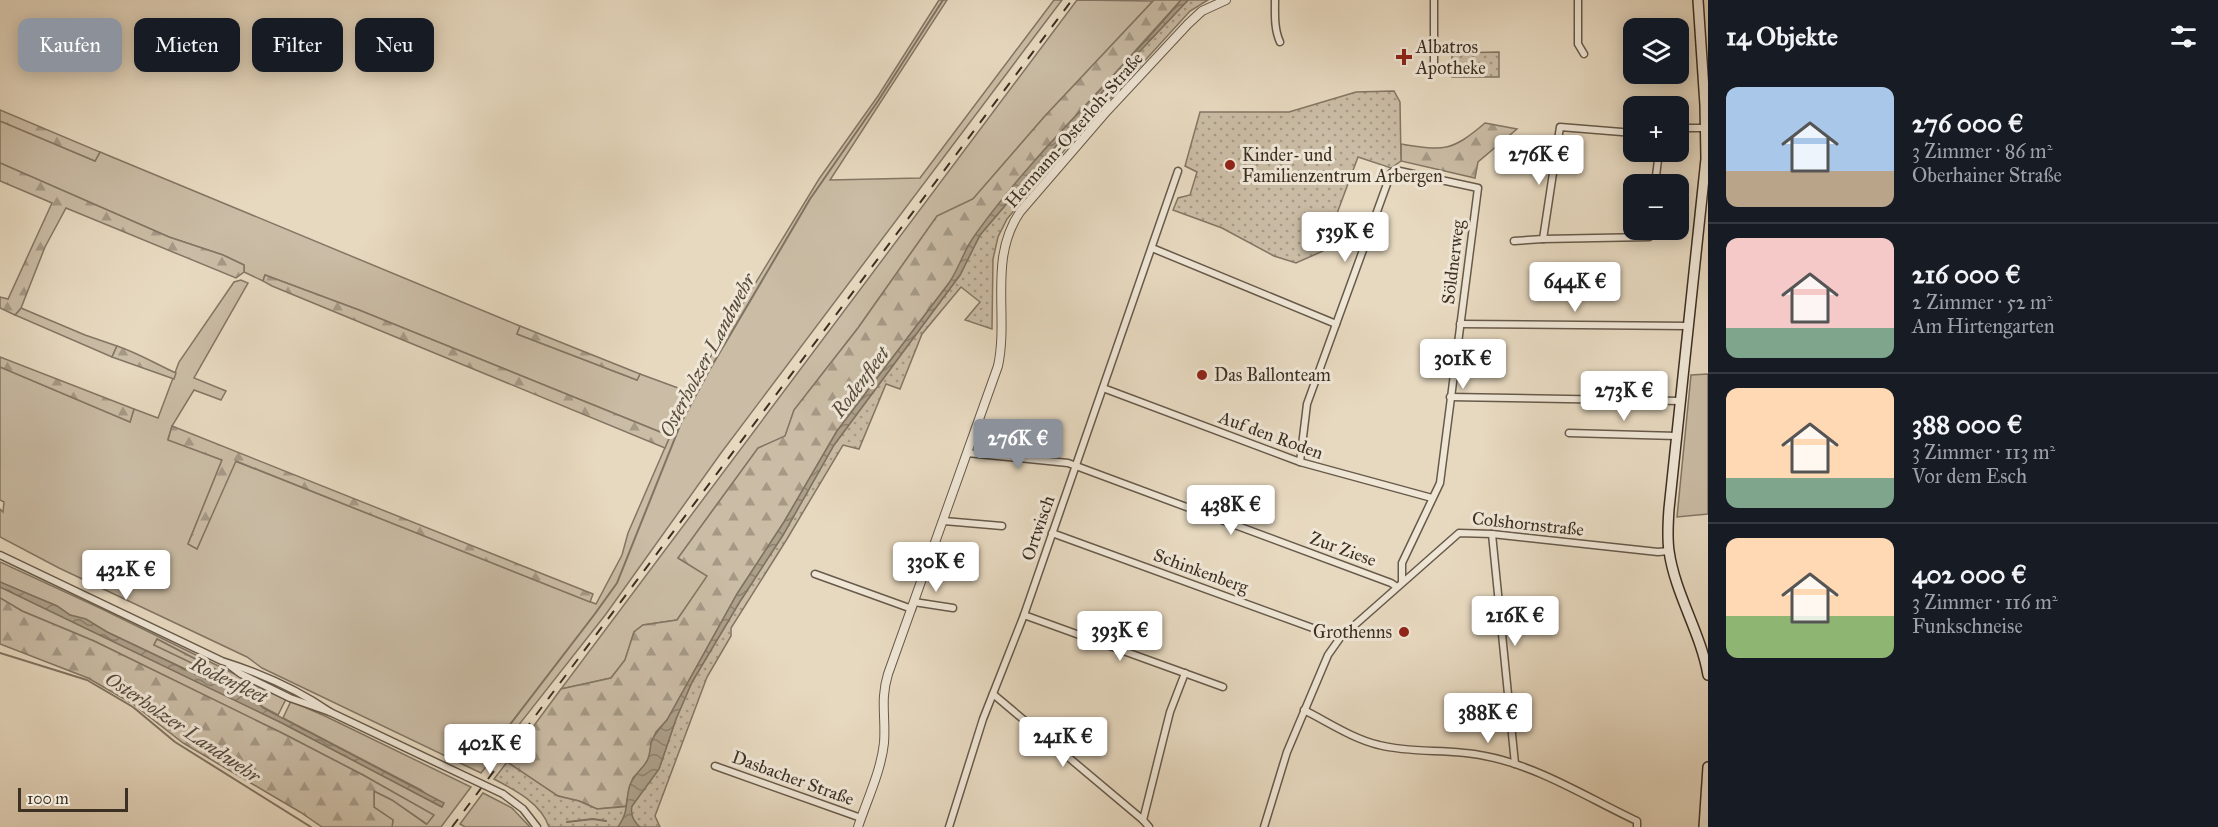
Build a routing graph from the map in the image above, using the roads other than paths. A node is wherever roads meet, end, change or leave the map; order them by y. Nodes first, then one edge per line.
1 (1226, 0) edge
2 (1275, 0) edge
3 (1434, 0) edge
4 (1578, 0) edge
5 (1698, 0) edge
6 (1280, 42) dead end
7 (1584, 54) dead end
8 (1434, 65) dead end
9 (1689, 128) edge
10 (1706, 128) junction
11 (1623, 132) edge
12 (1179, 171) dead end
13 (1623, 237) edge
14 (1543, 239) junction
15 (1514, 241) dead end
16 (1152, 248) junction
17 (1336, 324) junction
18 (1460, 324) junction
19 (1689, 327) junction
20 (1103, 388) junction
21 (1450, 396) junction
22 (1681, 401) junction
23 (1569, 433) dead end
24 (1677, 436) junction
25 (967, 453) junction
26 (1300, 462) junction
27 (1076, 466) junction
28 (1432, 498) junction
29 (944, 521) junction
30 (1002, 526) dead end
31 (1052, 533) junction
32 (1492, 534) junction
33 (1669, 551) junction
34 (0, 555) edge
35 (815, 574) dead end
36 (1402, 582) junction
37 (1396, 587) junction
38 (913, 605) junction
39 (953, 608) dead end
40 (1024, 615) junction
41 (1340, 638) junction
42 (1185, 673) junction
43 (1708, 675) edge
44 (1223, 687) dead end
45 (993, 694) junction
46 (1304, 710) junction
47 (1515, 764) junction
48 (715, 766) dead end
49 (1708, 767) edge
50 (861, 818) junction
51 (1143, 820) junction
52 (537, 827) edge
53 (858, 827) edge
54 (949, 827) edge
55 (1149, 827) edge
56 (1264, 827) edge
57 (1637, 827) edge
58 (1704, 827) edge

1 - 25 street, Hermann-Osterloh-Straße
2 - 6 street
3 - 8 street
4 - 7 street
5 - 10 main road
9 - 10 street
10 - 19 main road
11 - 14 street
12 - 16 street, Ortwisch
13 - 14 street
14 - 15 street
16 - 17 street
16 - 20 street, Ortwisch
17 - 18 street, Söldnerweg
17 - 26 street
18 - 19 street
18 - 21 street, Söldnerweg
19 - 22 main road
20 - 26 street, Auf den Roden
20 - 27 street, Ortwisch
21 - 22 street
21 - 28 street, Söldnerweg
22 - 24 main road
23 - 24 street
24 - 33 main road
25 - 27 street, Zur Ziese
25 - 29 street, Hermann-Osterloh-Straße
26 - 28 street, Auf den Roden
27 - 31 street, Ortwisch
27 - 37 street, Zur Ziese
28 - 36 street, Söldnerweg
29 - 30 street
29 - 38 street, Hermann-Osterloh-Straße
31 - 40 street, Ortwisch
31 - 41 street, Schinkenberg
32 - 33 street, Colshornstraße
32 - 36 street, Colshornstraße
32 - 47 street
33 - 43 main road
34 - 52 street, bridge
35 - 38 street
36 - 37 street, Colshornstraße
37 - 41 street, Colshornstraße
38 - 39 street
38 - 50 street, Hermann-Osterloh-Straße
40 - 42 street
40 - 45 street, Ortwisch
41 - 46 street, Colshornstraße
42 - 44 street
42 - 51 street
45 - 51 street
45 - 54 street, Ortwisch
46 - 47 street
46 - 56 street, Colshornstraße
47 - 57 street
48 - 50 street, Dasbacher Straße
49 - 58 main road
50 - 53 street, Hermann-Osterloh-Straße
51 - 55 street

